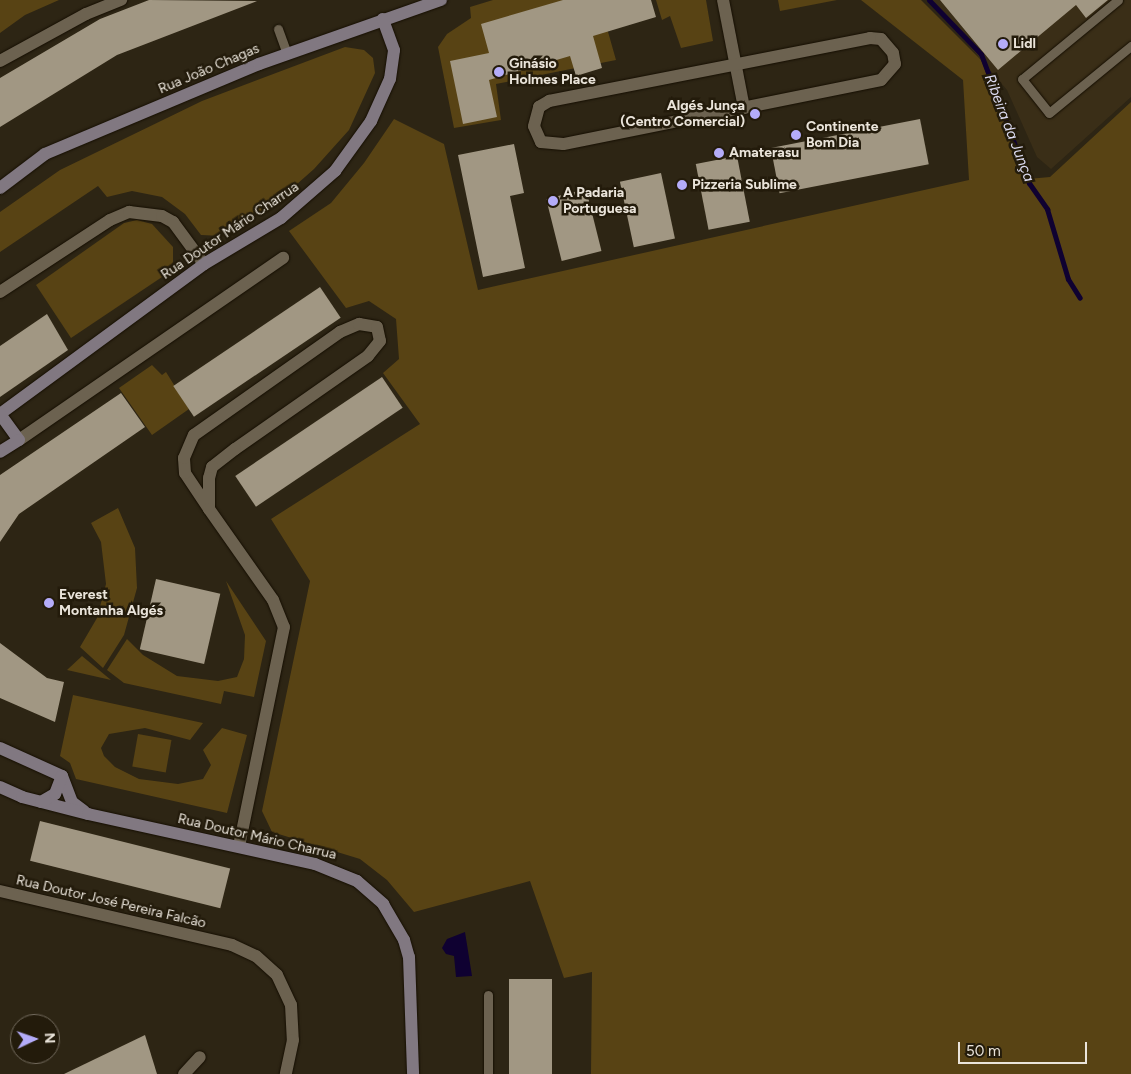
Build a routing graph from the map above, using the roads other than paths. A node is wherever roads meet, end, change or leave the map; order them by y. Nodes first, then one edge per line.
1 (121, 0) edge
2 (441, 0) edge
3 (723, 0) edge
4 (1118, 0) edge
5 (383, 19) junction
6 (278, 29) dead end
7 (1131, 46) edge
8 (287, 54) junction
9 (0, 61) edge
10 (736, 64) junction
11 (744, 108) junction
12 (0, 188) edge
13 (284, 258) dead end
14 (204, 264) junction
15 (0, 292) edge
16 (0, 414) edge
17 (19, 440) junction
18 (0, 452) edge
19 (210, 509) junction
20 (0, 748) edge
21 (62, 776) junction
22 (0, 787) edge
23 (41, 802) junction
24 (88, 814) junction
25 (239, 846) junction
26 (0, 891) edge
27 (488, 995) dead end
28 (200, 1057) dead end
29 (184, 1074) edge
30 (286, 1074) edge
31 (413, 1074) edge
32 (488, 1074) edge

1 - 9 street
2 - 5 street, Rua João Chagas
3 - 10 street
4 - 7 lane
5 - 8 street, Rua João Chagas
5 - 14 street, Rua Doutor Mário Charrua
6 - 8 lane
8 - 12 street, Rua João Chagas
10 - 11 street
10 - 11 street
10 - 11 street
13 - 17 street
14 - 15 street
14 - 16 street, Rua Doutor Mário Charrua
16 - 17 street, Rua Doutor Mário Charrua
17 - 18 street
19 - 19 street
19 - 25 street
20 - 21 street
21 - 23 street
21 - 24 street
22 - 23 street, Rua Doutor Mário Charrua
23 - 24 street, Rua Doutor Mário Charrua
24 - 25 street, Rua Doutor Mário Charrua
25 - 31 street, Rua Doutor Mário Charrua
26 - 30 street, Rua Doutor José Pereira Falcão
27 - 32 lane
28 - 29 street

